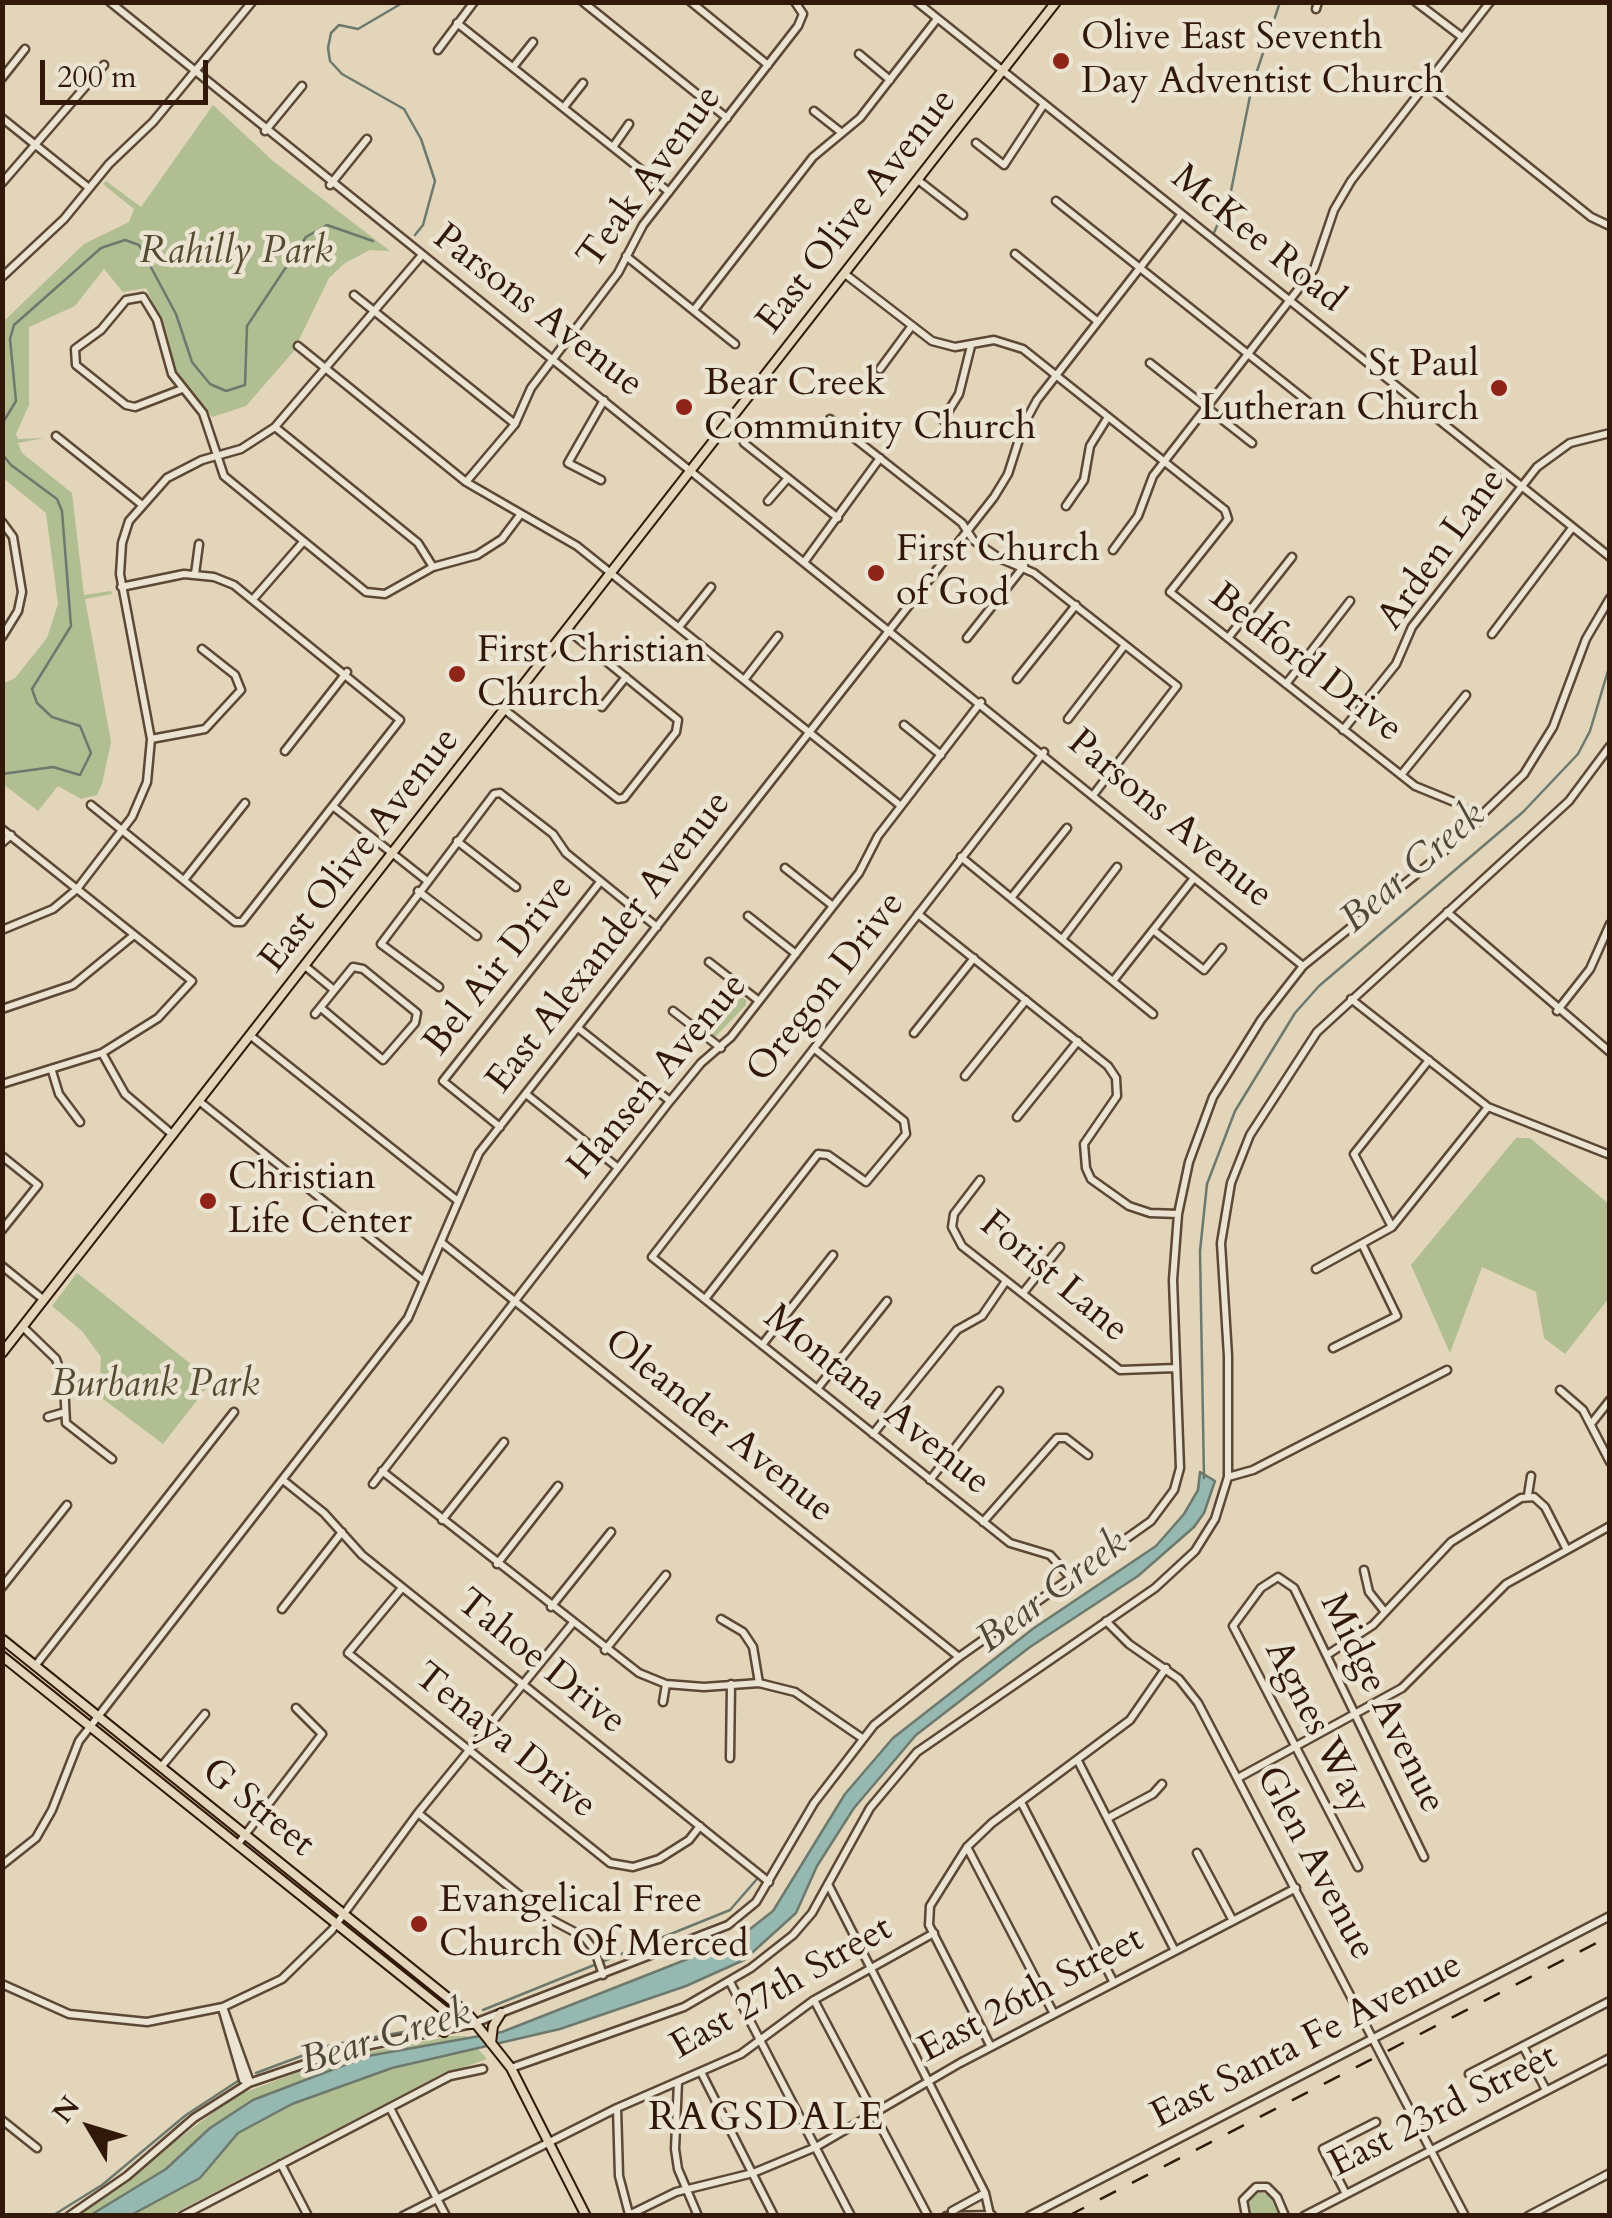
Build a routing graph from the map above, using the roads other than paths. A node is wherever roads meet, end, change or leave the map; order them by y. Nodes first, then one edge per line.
1 (110, 2) edge
2 (252, 2) edge
3 (474, 2) edge
4 (583, 2) edge
5 (691, 2) edge
6 (796, 2) edge
7 (917, 2) edge
8 (1056, 2) edge
9 (1416, 2) edge
10 (1490, 2) edge
11 (937, 19) junction
12 (457, 23) junction
13 (1462, 38) junction
14 (534, 42) dead end
15 (26, 49) dead end
16 (438, 50) dead end
17 (859, 54) dead end
18 (104, 65) dead end
19 (768, 65) junction
20 (514, 66) junction
21 (194, 70) junction
22 (1002, 72) junction
23 (2, 78) edge
24 (890, 80) junction
25 (583, 83) dead end
26 (1426, 84) junction
27 (302, 86) dead end
28 (1044, 104) junction
29 (564, 107) junction
30 (814, 111) dead end
31 (2, 118) edge
32 (726, 118) junction
33 (629, 124) dead end
34 (265, 130) junction
35 (842, 133) junction
36 (367, 139) dead end
37 (976, 143) dead end
38 (36, 144) junction
39 (613, 147) junction
40 (918, 180) junction
41 (2, 183) edge
42 (330, 184) junction
43 (89, 188) junction
44 (669, 192) junction
45 (1056, 201) dead end
46 (963, 215) dead end
47 (1181, 215) junction
48 (1610, 226) edge
49 (1014, 254) dead end
50 (422, 255) junction
51 (626, 256) junction
52 (1138, 268) junction
53 (845, 274) junction
54 (2, 277) edge
55 (354, 295) dead end
56 (1290, 301) junction
57 (694, 310) junction
58 (374, 311) junction
59 (1097, 321) junction
60 (912, 327) junction
61 (735, 344) dead end
62 (298, 346) dead end
63 (971, 346) junction
64 (1249, 355) junction
65 (552, 359) junction
66 (1150, 363) dead end
67 (325, 369) junction
68 (880, 369) dead end
69 (1056, 374) junction
70 (182, 388) junction
71 (604, 400) junction
72 (1312, 405) dead end
73 (1208, 408) junction
74 (1108, 417) junction
75 (830, 418) dead end
76 (943, 420) dead end
77 (515, 424) junction
78 (275, 427) junction
79 (1610, 433) edge
80 (56, 436) dead end
81 (744, 443) dead end
82 (1252, 443) dead end
83 (216, 456) junction
84 (880, 458) junction
85 (1163, 462) junction
86 (693, 469) junction
87 (788, 478) junction
88 (601, 480) dead end
89 (466, 482) junction
90 (1521, 486) junction
91 (768, 501) dead end
92 (141, 504) junction
93 (1066, 506) dead end
94 (520, 515) junction
95 (838, 518) junction
96 (2, 522) edge
97 (1572, 528) junction
98 (967, 531) junction
99 (302, 542) junction
100 (199, 544) dead end
101 (1113, 550) dead end
102 (1292, 557) dead end
103 (1610, 557) edge
104 (805, 561) junction
105 (1024, 566) junction
106 (433, 567) junction
107 (195, 574) junction
108 (612, 574) junction
109 (121, 587) junction
110 (711, 587) dead end
111 (255, 598) junction
112 (1610, 598) edge
113 (1350, 602) dead end
114 (1076, 605) junction
115 (679, 627) junction
116 (568, 630) junction
117 (890, 630) junction
118 (1492, 634) dead end
119 (778, 636) dead end
120 (2, 637) edge
121 (967, 638) dead end
122 (1228, 638) junction
123 (1126, 644) junction
124 (202, 649) dead end
125 (347, 672) junction
126 (626, 677) junction
127 (1017, 679) dead end
128 (744, 680) junction
129 (1286, 684) junction
130 (1466, 695) dead end
131 (981, 702) junction
132 (602, 707) dead end
133 (504, 710) junction
134 (1068, 719) dead end
135 (904, 725) dead end
136 (1344, 730) junction
137 (809, 734) junction
138 (151, 739) junction
139 (1610, 746) edge
140 (285, 751) dead end
141 (1044, 752) junction
142 (941, 755) junction
143 (1401, 776) junction
144 (1094, 794) junction
145 (245, 802) dead end
146 (91, 806) dead end
147 (901, 806) junction
148 (334, 807) junction
149 (1478, 822) junction
150 (1067, 828) dead end
151 (2, 829) edge
152 (122, 831) junction
153 (10, 836) junction
154 (457, 841) junction
155 (2, 843) edge
156 (393, 853) junction
157 (961, 857) junction
158 (785, 868) dead end
159 (1117, 868) dead end
160 (1194, 878) junction
161 (184, 880) junction
162 (426, 880) junction
163 (600, 882) junction
164 (516, 887) dead end
165 (77, 889) junction
166 (418, 891) junction
167 (1011, 898) junction
168 (834, 906) junction
169 (1448, 912) junction
170 (918, 914) junction
171 (748, 916) dead end
172 (1610, 924) edge
173 (657, 927) junction
174 (2, 930) edge
175 (1153, 930) junction
176 (134, 935) junction
177 (477, 936) dead end
178 (1063, 938) junction
179 (1606, 943) edge
180 (1222, 948) dead end
181 (796, 954) junction
182 (974, 958) junction
183 (709, 962) dead end
184 (305, 966) junction
185 (1303, 966) junction
186 (1112, 982) junction
187 (439, 987) dead end
188 (334, 990) junction
189 (1351, 999) junction
190 (1026, 1000) junction
191 (759, 1001) junction
192 (2, 1009) edge
193 (673, 1010) dead end
194 (1557, 1011) junction
195 (1153, 1014) dead end
196 (578, 1028) junction
197 (914, 1034) dead end
198 (251, 1036) junction
199 (1078, 1042) junction
200 (720, 1048) junction
201 (816, 1050) junction
202 (1610, 1052) edge
203 (102, 1054) junction
204 (1429, 1060) junction
205 (52, 1072) junction
206 (965, 1076) dead end
207 (2, 1084) edge
208 (526, 1094) junction
209 (199, 1101) junction
210 (670, 1101) junction
211 (1488, 1107) junction
212 (1017, 1118) dead end
213 (80, 1122) dead end
214 (500, 1127) junction
215 (174, 1134) junction
216 (1610, 1155) edge
217 (2, 1156) edge
218 (617, 1167) junction
219 (980, 1180) dead end
220 (458, 1201) junction
221 (1178, 1214) junction
222 (1392, 1227) junction
223 (2, 1230) edge
224 (441, 1242) junction
225 (1060, 1246) dead end
226 (1363, 1246) junction
227 (833, 1255) dead end
228 (652, 1257) joint
229 (2, 1266) edge
230 (1316, 1269) dead end
231 (424, 1281) junction
232 (1006, 1281) junction
233 (1023, 1293) junction
234 (704, 1299) junction
235 (44, 1300) junction
236 (515, 1301) junction
237 (887, 1301) dead end
238 (23, 1328) junction
239 (762, 1344) junction
240 (1332, 1348) dead end
241 (2, 1353) edge
242 (1176, 1368) junction
243 (1447, 1370) dead end
244 (818, 1389) junction
245 (1560, 1390) dead end
246 (1000, 1391) dead end
247 (1610, 1400) edge
248 (234, 1412) dead end
249 (62, 1413) junction
250 (48, 1417) dead end
251 (1590, 1424) junction
252 (873, 1434) junction
253 (504, 1442) dead end
254 (1088, 1455) dead end
255 (112, 1460) dead end
256 (1610, 1462) edge
257 (382, 1471) junction
258 (1530, 1476) dead end
259 (1228, 1477) junction
260 (283, 1480) junction
261 (930, 1480) junction
262 (373, 1484) dead end
263 (558, 1486) dead end
264 (1528, 1495) junction
265 (67, 1504) dead end
266 (442, 1520) junction
267 (983, 1522) junction
268 (1610, 1526) edge
269 (342, 1532) junction
270 (611, 1532) dead end
271 (1566, 1548) junction
272 (497, 1564) junction
273 (1364, 1570) dead end
274 (666, 1575) dead end
275 (1070, 1577) junction
276 (1284, 1578) joint
277 (2, 1587) edge
278 (402, 1588) junction
279 (551, 1607) junction
280 (282, 1609) dead end
281 (1385, 1612) junction
282 (721, 1619) dead end
283 (1106, 1621) junction
284 (572, 1624) junction
285 (2, 1639) edge
286 (604, 1650) junction
287 (1326, 1655) junction
288 (2, 1656) edge
289 (960, 1657) junction
290 (35, 1666) junction
291 (1166, 1668) junction
292 (759, 1683) junction
293 (522, 1684) junction
294 (666, 1684) junction
295 (732, 1684) junction
296 (663, 1702) dead end
297 (296, 1708) dead end
298 (204, 1714) dead end
299 (1356, 1716) junction
300 (99, 1717) junction
301 (91, 1726) junction
302 (862, 1738) junction
303 (1295, 1748) junction
304 (469, 1749) junction
305 (730, 1758) dead end
306 (1078, 1761) junction
307 (161, 1767) junction
308 (1238, 1778) junction
309 (1162, 1784) dead end
310 (1021, 1802) junction
311 (418, 1813) junction
312 (1108, 1818) junction
313 (700, 1826) junction
314 (246, 1835) junction
315 (238, 1844) junction
316 (967, 1848) junction
317 (1198, 1853) dead end
318 (1424, 1857) dead end
319 (2, 1866) edge
320 (1358, 1867) dead end
321 (769, 1882) junction
322 (828, 1884) junction
323 (1296, 1888) junction
324 (344, 1914) junction
325 (1610, 1916) edge
326 (1233, 1921) junction
327 (337, 1924) junction
328 (934, 1933) junction
329 (1175, 1951) junction
330 (872, 1967) junction
331 (601, 1969) junction
332 (730, 1982) junction
333 (1114, 1983) junction
334 (2, 1984) edge
335 (814, 2000) junction
336 (1610, 2001) edge
337 (223, 2007) junction
338 (448, 2012) junction
339 (501, 2013) junction
340 (1054, 2014) junction
341 (476, 2027) junction
342 (444, 2032) junction
343 (1373, 2037) junction
344 (761, 2042) junction
345 (491, 2043) junction
346 (1523, 2046) junction
347 (991, 2047) junction
348 (1610, 2058) edge
349 (484, 2068) dead end
350 (511, 2068) junction
351 (701, 2072) junction
352 (1469, 2074) dead end
353 (930, 2080) junction
354 (678, 2082) junction
355 (249, 2083) junction
356 (1546, 2090) junction
357 (390, 2108) junction
358 (617, 2108) junction
359 (875, 2114) junction
360 (2, 2120) edge
361 (1376, 2122) dead end
362 (548, 2142) junction
363 (816, 2147) junction
364 (37, 2148) dead end
365 (1432, 2150) junction
366 (282, 2164) junction
367 (753, 2173) junction
368 (1610, 2173) edge
369 (685, 2189) junction
370 (986, 2193) junction
371 (1346, 2194) junction
372 (437, 2198) junction
373 (628, 2215) edge
374 (992, 2215) edge
375 (69, 2216) edge
376 (182, 2216) edge
377 (308, 2216) edge
378 (403, 2216) edge
379 (446, 2216) edge
380 (586, 2216) edge
381 (698, 2216) edge
382 (774, 2216) edge
383 (851, 2216) edge
384 (928, 2216) edge
385 (946, 2216) edge
386 (1029, 2216) edge
387 (1246, 2216) edge
388 (1286, 2216) edge
389 (1304, 2216) edge
390 (1466, 2216) edge
391 (1528, 2216) edge

1 - 21 street, Parsons Avenue
2 - 21 street
3 - 12 street
4 - 32 street
5 - 19 street
6 - 19 street, Teak Avenue
7 - 11 street, McKee Road
8 - 22 main road, East Olive Avenue
9 - 13 street
10 - 13 street
11 - 22 street, McKee Road
11 - 24 street
12 - 16 street
12 - 20 street
13 - 26 street
14 - 20 street
15 - 23 street
17 - 24 street
18 - 38 street
19 - 32 street, Teak Avenue
20 - 29 street
21 - 34 street, Parsons Avenue
21 - 43 street
22 - 28 street, McKee Road
22 - 40 main road, East Olive Avenue
24 - 35 street
25 - 29 street
26 - 48 street
26 - 56 street
27 - 34 street
28 - 37 street
28 - 47 street, McKee Road
29 - 39 street
30 - 35 street
31 - 38 street
32 - 44 street, Teak Avenue
33 - 39 street
34 - 42 street, Parsons Avenue
35 - 57 street
36 - 42 street
38 - 41 street
38 - 43 street
39 - 44 street
40 - 46 street
40 - 53 main road, East Olive Avenue
42 - 50 street, Parsons Avenue
43 - 54 street
44 - 51 street, Teak Avenue
45 - 52 street
47 - 52 street, East Alexander Avenue
47 - 56 street, McKee Road
49 - 59 street
50 - 58 street
50 - 65 street, Parsons Avenue
51 - 57 street
51 - 65 street, Teak Avenue
52 - 59 street, East Alexander Avenue
52 - 64 street
53 - 60 street, Bedford Drive
53 - 86 main road, East Olive Avenue
55 - 58 street
56 - 64 street
56 - 90 street, McKee Road
57 - 61 street
58 - 67 street
58 - 77 street
59 - 69 street, East Alexander Avenue
60 - 63 street, Bedford Drive
60 - 68 street
62 - 67 street
63 - 69 street, Bedford Drive
63 - 76 street
64 - 72 street
64 - 73 street
65 - 71 street, Parsons Avenue
65 - 77 street, Teak Avenue
66 - 73 street
67 - 78 street
67 - 89 street
69 - 74 street, Bedford Drive
69 - 98 street, East Alexander Avenue
70 - 70 street
70 - 83 street
71 - 86 street, Parsons Avenue
71 - 88 street
73 - 82 street
73 - 85 street
74 - 85 street, Bedford Drive
74 - 93 street
75 - 84 street
77 - 89 street, Teak Avenue
78 - 83 street
78 - 106 street
79 - 90 street, Arden Lane
80 - 92 street
81 - 87 street
83 - 92 street
83 - 99 street
84 - 95 street
84 - 98 street
85 - 101 street
85 - 122 street, Bedford Drive
86 - 104 street, Parsons Avenue
86 - 108 main road, East Olive Avenue
87 - 91 street
87 - 95 street
89 - 94 street
90 - 97 street, McKee Road
90 - 136 street, Arden Lane
92 - 109 street
94 - 106 street
94 - 108 street
95 - 104 street
96 - 120 street
97 - 103 street, McKee Road
97 - 118 street
98 - 105 street
98 - 117 street, East Alexander Avenue
99 - 106 street
99 - 111 street
100 - 107 street
102 - 122 street
104 - 117 street, Parsons Avenue
105 - 114 street
105 - 121 street
107 - 109 street
107 - 111 street
108 - 115 street
108 - 116 main road, East Olive Avenue
109 - 138 street
110 - 115 street
111 - 125 street
112 - 149 street
113 - 129 street
114 - 123 street
114 - 127 street
115 - 128 street
116 - 126 street
116 - 133 main road, East Olive Avenue
117 - 131 street, Parsons Avenue
117 - 137 street, East Alexander Avenue
119 - 128 street
122 - 129 street, Bedford Drive
123 - 134 street
123 - 144 street
124 - 138 street
125 - 140 street
125 - 148 street
126 - 132 street
126 - 133 street
128 - 137 street
129 - 136 street, Bedford Drive
130 - 143 street
131 - 141 street, Parsons Avenue
131 - 142 street, Hansen Avenue
133 - 156 main road, East Olive Avenue
135 - 142 street
136 - 143 street, Bedford Drive
137 - 147 street
137 - 173 street, East Alexander Avenue
138 - 152 street
139 - 169 street
141 - 144 street, Parsons Avenue
141 - 157 street, Oregon Drive
142 - 147 street, Hansen Avenue
143 - 149 street, Bedford Drive
144 - 160 street, Parsons Avenue
145 - 161 street
146 - 152 street
147 - 168 street, Hansen Avenue
148 - 156 street
148 - 161 street
149 - 185 street
150 - 167 street
151 - 153 street
152 - 161 street
152 - 165 street
153 - 155 street
153 - 165 street
154 - 162 street
154 - 163 street
154 - 164 street
156 - 162 street
156 - 184 main road, East Olive Avenue
157 - 167 street
157 - 170 street, Oregon Drive
158 - 168 street
159 - 178 street
160 - 175 street
160 - 185 street, Parsons Avenue
162 - 166 street
163 - 173 street
163 - 214 street, Bel Air Drive
165 - 174 street
165 - 176 street
166 - 177 street
166 - 187 street
167 - 178 street
168 - 181 street, Hansen Avenue
169 - 189 street
169 - 194 street
170 - 182 street
170 - 201 street, Oregon Drive
171 - 181 street
172 - 179 street
173 - 196 street, East Alexander Avenue
175 - 180 street
175 - 186 street
176 - 192 street
176 - 203 street
178 - 186 street
179 - 194 street
181 - 191 street, Hansen Avenue
182 - 190 street
182 - 197 street
183 - 191 street
184 - 188 street
184 - 198 main road, East Olive Avenue
185 - 221 street
186 - 195 street
188 - 188 street
189 - 204 street
189 - 259 street
190 - 199 street
190 - 206 street
191 - 200 street, Hansen Avenue
193 - 200 street
194 - 202 street
196 - 208 street, East Alexander Avenue
196 - 210 street
198 - 209 main road, East Olive Avenue
198 - 220 street
199 - 212 street
199 - 221 street
200 - 210 street, Hansen Avenue
201 - 228 street, Oregon Drive
201 - 234 street
203 - 205 street
203 - 215 street
204 - 211 street
204 - 222 street
205 - 207 street
205 - 213 street
208 - 214 street, East Alexander Avenue
208 - 218 street
209 - 215 main road, East Olive Avenue
209 - 231 street
210 - 218 street, Hansen Avenue
211 - 216 street
211 - 222 street
214 - 220 street, East Alexander Avenue
215 - 235 main road, East Olive Avenue
217 - 223 street
218 - 236 street, Hansen Avenue
219 - 232 street, Forist Lane
220 - 224 street, East Alexander Avenue
221 - 242 street
222 - 226 street
224 - 231 street, East Alexander Avenue
224 - 236 street, Oleander Avenue
225 - 233 street
226 - 230 street
226 - 240 street
227 - 239 street
228 - 234 street, Montana Avenue
229 - 235 street
231 - 260 street, East Alexander Avenue
232 - 233 street, Forist Lane
232 - 252 street
233 - 242 street, Forist Lane
234 - 239 street, Montana Avenue
235 - 238 main road, East Olive Avenue
236 - 257 street, Hansen Avenue
236 - 289 street, Oleander Avenue
237 - 244 street
238 - 241 main road, East Olive Avenue
238 - 249 street
239 - 244 street, Montana Avenue
242 - 275 street
243 - 259 street
244 - 252 street, Montana Avenue
245 - 251 street
246 - 261 street
247 - 251 street
248 - 290 street
249 - 250 street
249 - 255 street
251 - 256 street
252 - 261 street, Montana Avenue
253 - 266 street
254 - 267 street
257 - 262 street, Hansen Avenue
257 - 266 street
258 - 264 street
259 - 283 street
260 - 269 street, Tahoe Drive
260 - 300 street, East Alexander Avenue
261 - 267 street, Montana Avenue
263 - 272 street
264 - 271 street
264 - 281 street
265 - 277 street
266 - 272 street
267 - 275 street, Montana Avenue
268 - 271 street
269 - 278 street, Tahoe Drive
269 - 280 street
270 - 279 street
271 - 299 street
272 - 279 street
273 - 281 street
274 - 286 street
275 - 289 street
276 - 287 street, Midge Avenue
276 - 303 street, Agnes Way
278 - 293 street, Tahoe Drive
278 - 304 street, Tenaya Drive
279 - 284 street
281 - 287 street
282 - 292 street
283 - 291 street, Glen Avenue
283 - 322 street
284 - 286 street
284 - 293 street
285 - 290 main road, G Street
286 - 294 street
287 - 299 street, Midge Avenue
288 - 301 main road, G Street
289 - 302 street
290 - 300 main road, G Street
291 - 306 street
291 - 308 street, Glen Avenue
292 - 295 street
292 - 302 street
293 - 304 street
293 - 313 street, Tahoe Drive
294 - 295 street
294 - 296 street
295 - 305 street
297 - 314 street
298 - 307 street
299 - 303 street
299 - 318 street, Midge Avenue
300 - 301 street, East Alexander Avenue
300 - 307 main road, G Street
301 - 315 main road, G Street
301 - 319 street, East Alexander Avenue
302 - 321 street
303 - 308 street
303 - 320 street, Agnes Way
304 - 311 street
304 - 313 street, Tenaya Drive
306 - 310 street
306 - 312 street
307 - 314 main road, G Street
308 - 323 street, Glen Avenue
309 - 312 street
310 - 316 street
310 - 333 street
311 - 324 street
311 - 331 street
312 - 329 street
313 - 321 street, Tahoe Drive
314 - 315 street
314 - 324 main road, G Street
315 - 327 main road, G Street
316 - 328 street
316 - 340 street
317 - 326 street
321 - 331 street
322 - 330 street
322 - 332 street
323 - 326 street, East 26th Street
323 - 343 street, Glen Avenue
324 - 327 street
324 - 341 main road, G Street
325 - 343 street, East Santa Fe Avenue
326 - 329 street, East 26th Street
327 - 337 street
327 - 338 main road, G Street
328 - 330 street, East 27th Street
328 - 347 street
329 - 333 street, East 26th Street
330 - 335 street, East 27th Street
330 - 353 street
331 - 339 street
332 - 344 street
332 - 350 street
333 - 340 street, East 26th Street
334 - 337 street
335 - 344 street, East 27th Street
335 - 359 street
336 - 346 street
337 - 355 street
338 - 341 main road, G Street
338 - 342 main road
339 - 341 street
339 - 345 main road
340 - 347 street, East 26th Street
341 - 342 street
341 - 345 main road, G Street
342 - 355 street
343 - 365 street, Glen Avenue
343 - 386 street, East Santa Fe Avenue
344 - 351 street, East 27th Street
344 - 363 street
345 - 350 main road, G Street
346 - 352 street
346 - 356 street
347 - 353 street, East 26th Street
348 - 356 street, East 23rd Street
349 - 357 street
350 - 362 main road, G Street
351 - 354 street, East 27th Street
351 - 367 street
353 - 359 street, East 26th Street
353 - 370 street
354 - 358 street, East 27th Street
354 - 369 street
355 - 375 street
356 - 365 street, East 23rd Street
357 - 366 street
357 - 372 street
358 - 362 street, East 27th Street
358 - 373 street
359 - 363 street, East 26th Street
359 - 384 street
360 - 364 street
361 - 371 street
362 - 372 street, East 27th Street
362 - 380 main road, G Street
363 - 367 street, East 26th Street
363 - 383 street
365 - 371 street, East 23rd Street
365 - 390 street, Glen Avenue
366 - 376 street
366 - 377 street
367 - 369 street, East 26th Street
367 - 382 street
368 - 391 street
369 - 373 street, East 26th Street
369 - 381 street
370 - 374 street
370 - 385 street
371 - 389 street, East 23rd Street
372 - 378 street, East 27th Street
372 - 379 street
374 - 385 street
387 - 388 street

